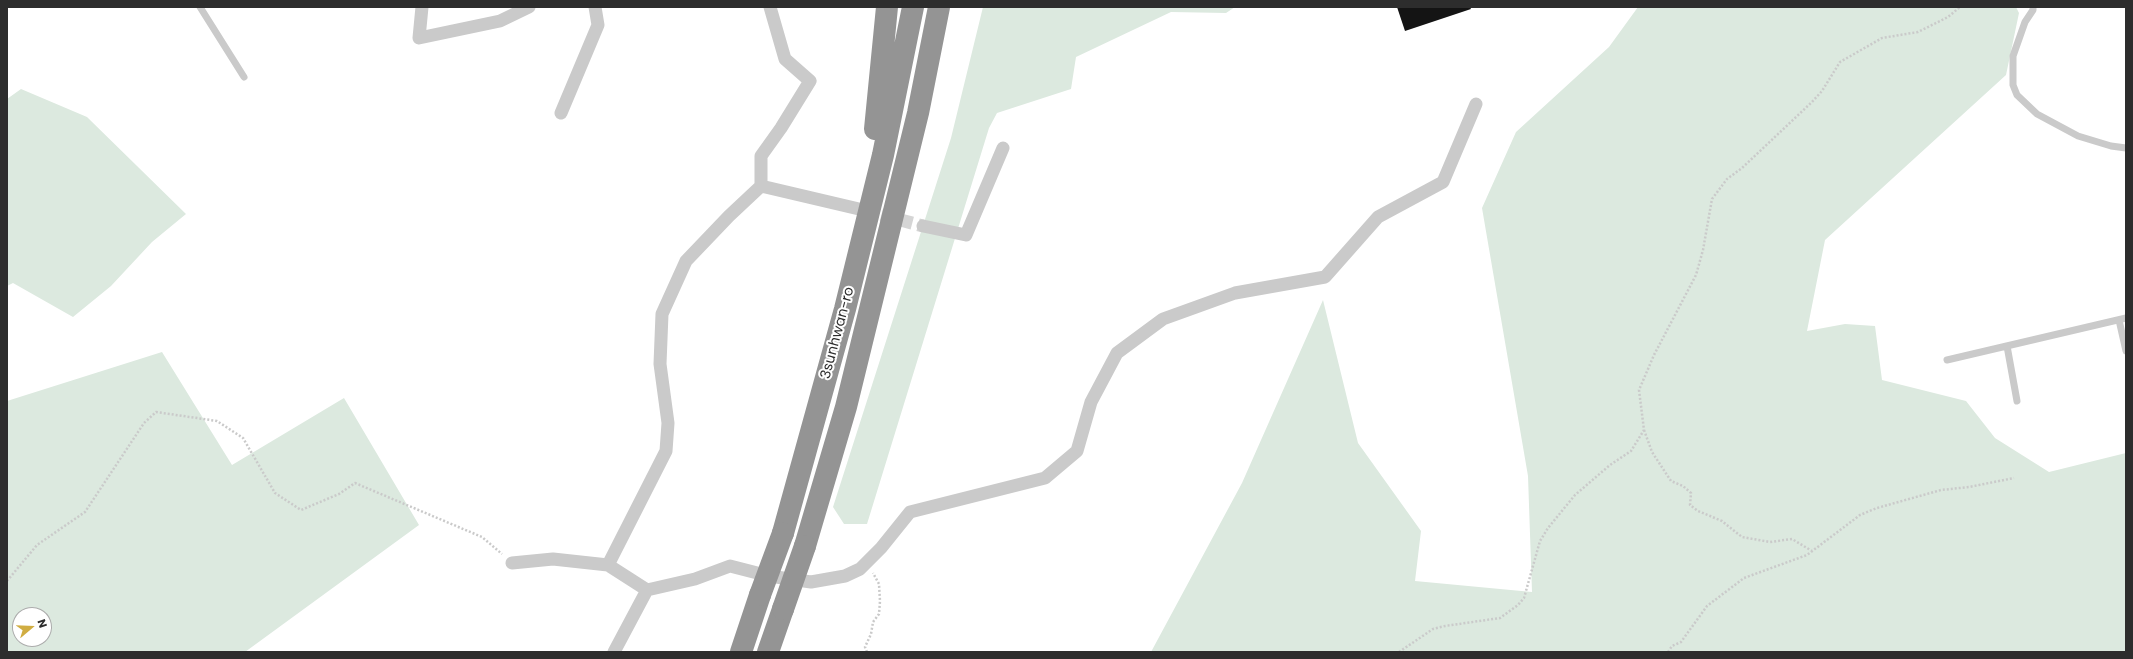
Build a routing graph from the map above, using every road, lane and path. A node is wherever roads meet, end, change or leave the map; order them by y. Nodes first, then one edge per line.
1 (200, 7) edge
2 (422, 7) edge
3 (530, 7) edge
4 (595, 7) edge
5 (770, 7) edge
6 (887, 7) edge
7 (913, 7) edge
8 (939, 7) edge
9 (952, 7) edge
10 (1960, 7) edge
11 (2033, 7) edge
12 (244, 78) dead end
13 (1476, 104) dead end
14 (561, 113) dead end
15 (1003, 148) dead end
16 (2126, 148) edge
17 (761, 186) junction
18 (863, 215) junction
19 (923, 226) tunnel mouth
20 (2123, 319) edge
21 (864, 334) junction
22 (2007, 346) junction
23 (2126, 351) edge
24 (1947, 360) dead end
25 (2017, 401) dead end
26 (1644, 430) junction
27 (2014, 478) dead end
28 (1812, 551) junction
29 (512, 563) joint
30 (608, 565) junction
31 (860, 568) junction
32 (7, 581) edge
33 (647, 590) junction
34 (614, 652) edge
35 (741, 652) edge
36 (768, 652) edge
37 (867, 652) edge
38 (1399, 652) edge
39 (1668, 652) edge

1 - 12 lane
2 - 3 street
4 - 14 street
5 - 17 street
6 - 18 highway
7 - 18 highway, 3sunhwan-ro
8 - 21 highway, 3sunhwan-ro
9 - 21 highway
10 - 26 path
11 - 16 lane
13 - 31 street
15 - 19 street
17 - 18 street
17 - 30 street
18 - 35 highway, 3sunhwan-ro, bridge
20 - 22 lane
20 - 23 lane
21 - 36 highway, 3sunhwan-ro, bridge
22 - 24 lane
22 - 25 lane
26 - 28 path
26 - 38 path
27 - 28 path
28 - 39 path
29 - 30 street
29 - 32 path
30 - 33 street
31 - 33 street
31 - 37 path
33 - 34 street

